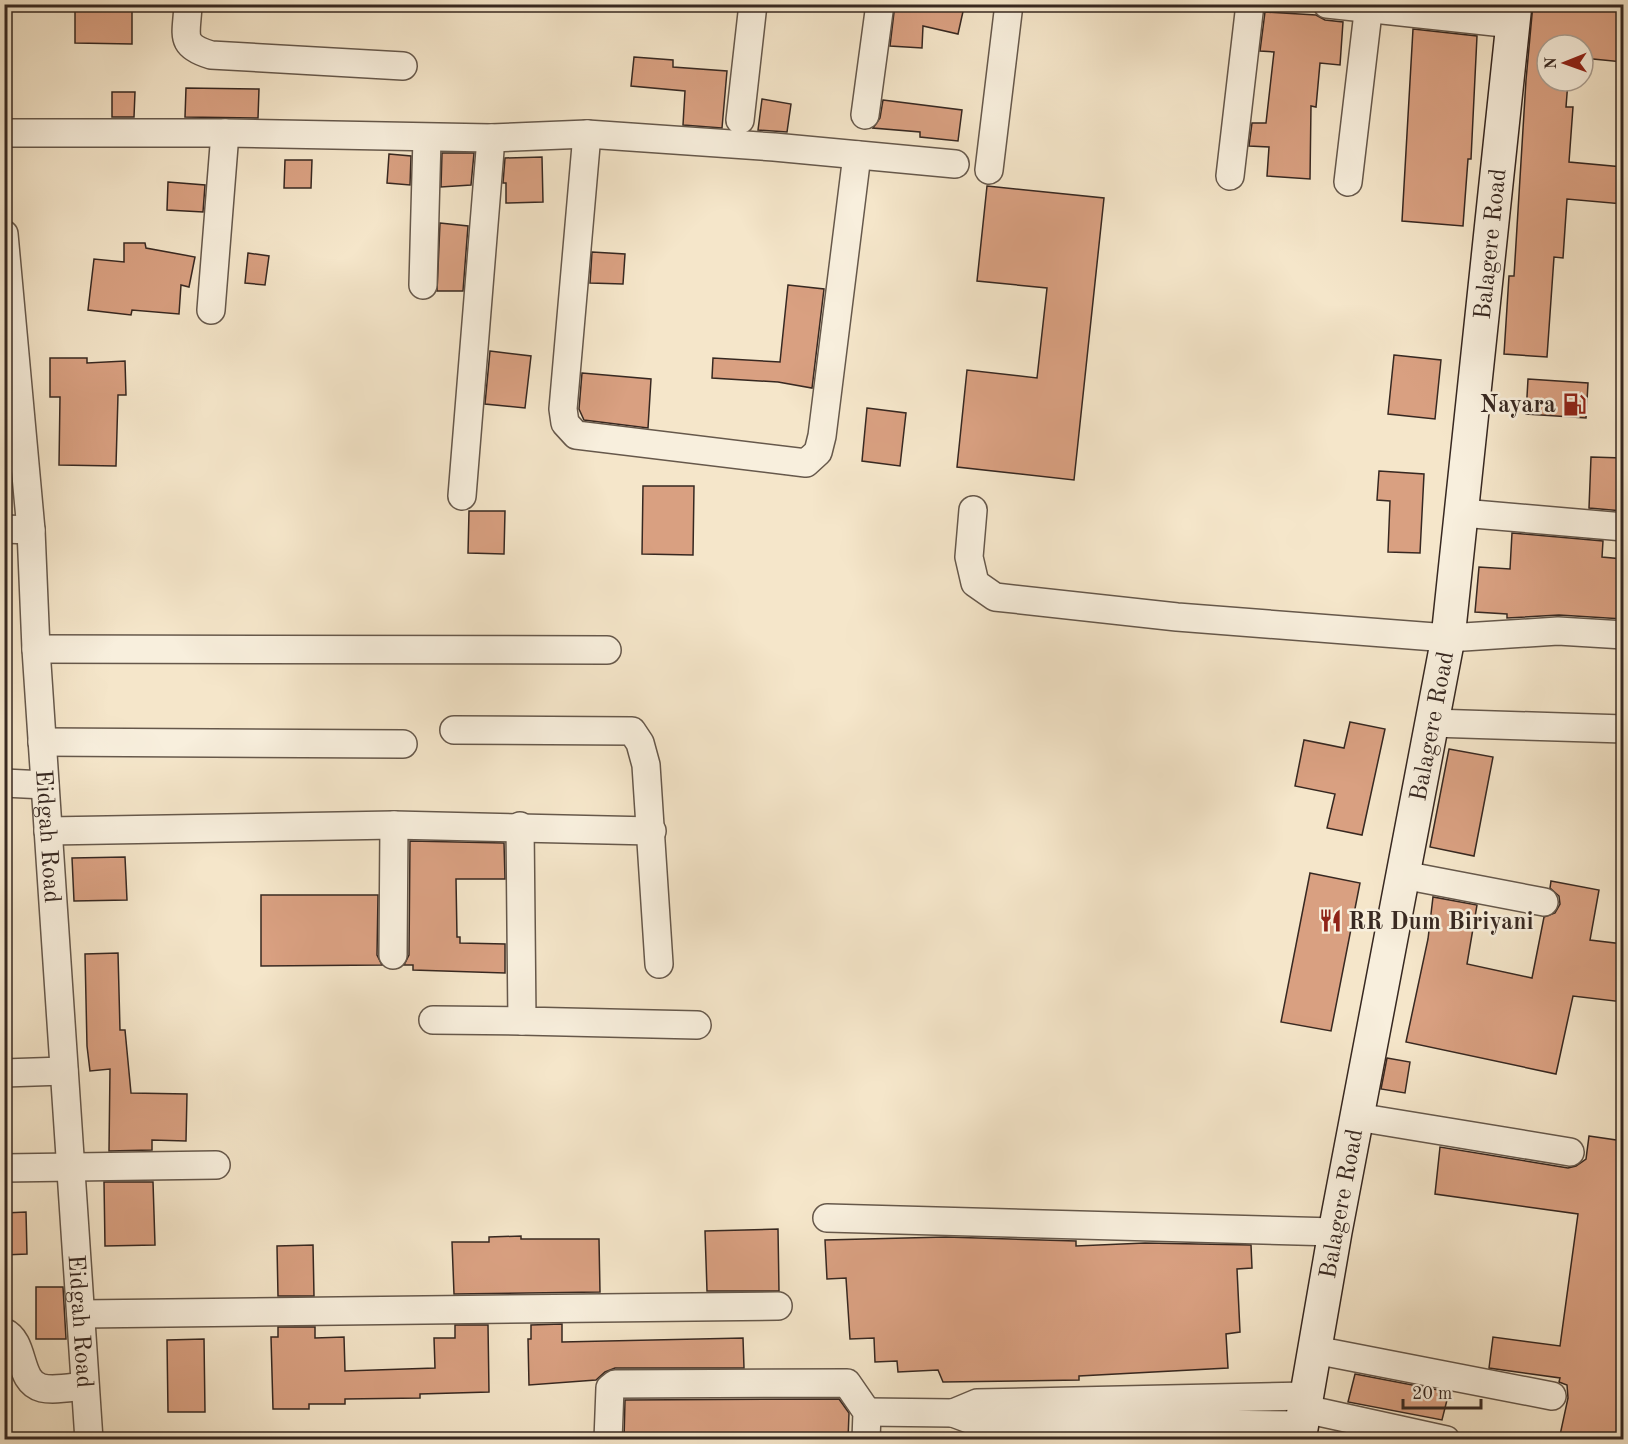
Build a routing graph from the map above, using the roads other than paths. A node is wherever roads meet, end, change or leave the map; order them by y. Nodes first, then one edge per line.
1 (188, 4) edge
2 (753, 4) edge
3 (880, 4) edge
4 (1009, 4) edge
5 (1250, 4) edge
6 (1327, 4) edge
7 (1369, 7) edge
8 (1514, 14) edge
9 (403, 66) dead end
10 (865, 115) dead end
11 (740, 120) dead end
12 (4, 133) edge
13 (225, 133) junction
14 (587, 134) junction
15 (427, 138) junction
16 (491, 138) junction
17 (857, 155) junction
18 (955, 164) dead end
19 (989, 170) dead end
20 (1230, 176) dead end
21 (1348, 182) dead end
22 (4, 234) edge
23 (423, 285) dead end
24 (211, 310) dead end
25 (462, 496) dead end
26 (973, 510) dead end
27 (1462, 513) junction
28 (1623, 527) edge
29 (18, 530) edge
30 (1623, 635) edge
31 (1448, 638) junction
32 (36, 650) junction
33 (607, 650) dead end
34 (1432, 723) junction
35 (1623, 729) edge
36 (454, 730) dead end
37 (42, 742) junction
38 (403, 744) dead end
39 (4, 783) edge
40 (45, 785) junction
41 (394, 825) junction
42 (520, 826) junction
43 (48, 831) junction
44 (652, 831) junction
45 (1403, 875) junction
46 (1544, 902) dead end
47 (393, 955) dead end
48 (660, 964) dead end
49 (433, 1020) dead end
50 (522, 1021) junction
51 (697, 1026) dead end
52 (64, 1071) junction
53 (4, 1073) edge
54 (1357, 1117) junction
55 (1570, 1152) dead end
56 (216, 1165) dead end
57 (4, 1168) edge
58 (70, 1168) junction
59 (827, 1218) dead end
60 (1335, 1232) junction
61 (778, 1306) dead end
62 (81, 1314) junction
63 (4, 1332) edge
64 (1315, 1350) junction
65 (85, 1386) junction
66 (1552, 1396) dead end
67 (867, 1412) junction
68 (1303, 1417) edge
69 (89, 1440) edge
70 (609, 1440) edge
71 (866, 1440) edge
72 (1446, 1440) edge

1 - 9 street
2 - 11 street
3 - 10 street
4 - 19 street
5 - 20 street
6 - 7 street
7 - 8 street
7 - 21 street
8 - 27 street, Balagere Road
12 - 13 street
13 - 15 street
13 - 24 street
14 - 16 street
14 - 17 street
14 - 17 street
15 - 16 street
15 - 23 street
16 - 25 street
17 - 18 street
22 - 29 street, Eidgah Road
26 - 31 street
27 - 28 street
27 - 31 street, Balagere Road
29 - 32 street, Eidgah Road
30 - 31 street
31 - 34 street, Balagere Road
32 - 33 street
32 - 37 street, Eidgah Road
34 - 35 street
34 - 45 street, Balagere Road
36 - 44 street
37 - 38 street
37 - 40 street, Eidgah Road
39 - 40 street
40 - 43 street, Eidgah Road
41 - 42 street
41 - 43 street
41 - 47 street
42 - 44 street
42 - 50 street
43 - 52 street, Eidgah Road
44 - 48 street
45 - 46 street
45 - 54 street, Balagere Road
49 - 50 street
50 - 51 street
52 - 53 street
52 - 58 street, Eidgah Road
54 - 55 street
54 - 60 street, Balagere Road
56 - 58 street
57 - 58 street
58 - 62 street, Eidgah Road
59 - 60 street
60 - 64 street, Balagere Road
61 - 62 street
62 - 65 street, Eidgah Road
63 - 65 street
64 - 66 street
64 - 68 street, Balagere Road
65 - 69 street, Eidgah Road
67 - 68 street
67 - 70 street
67 - 71 street
68 - 72 street

